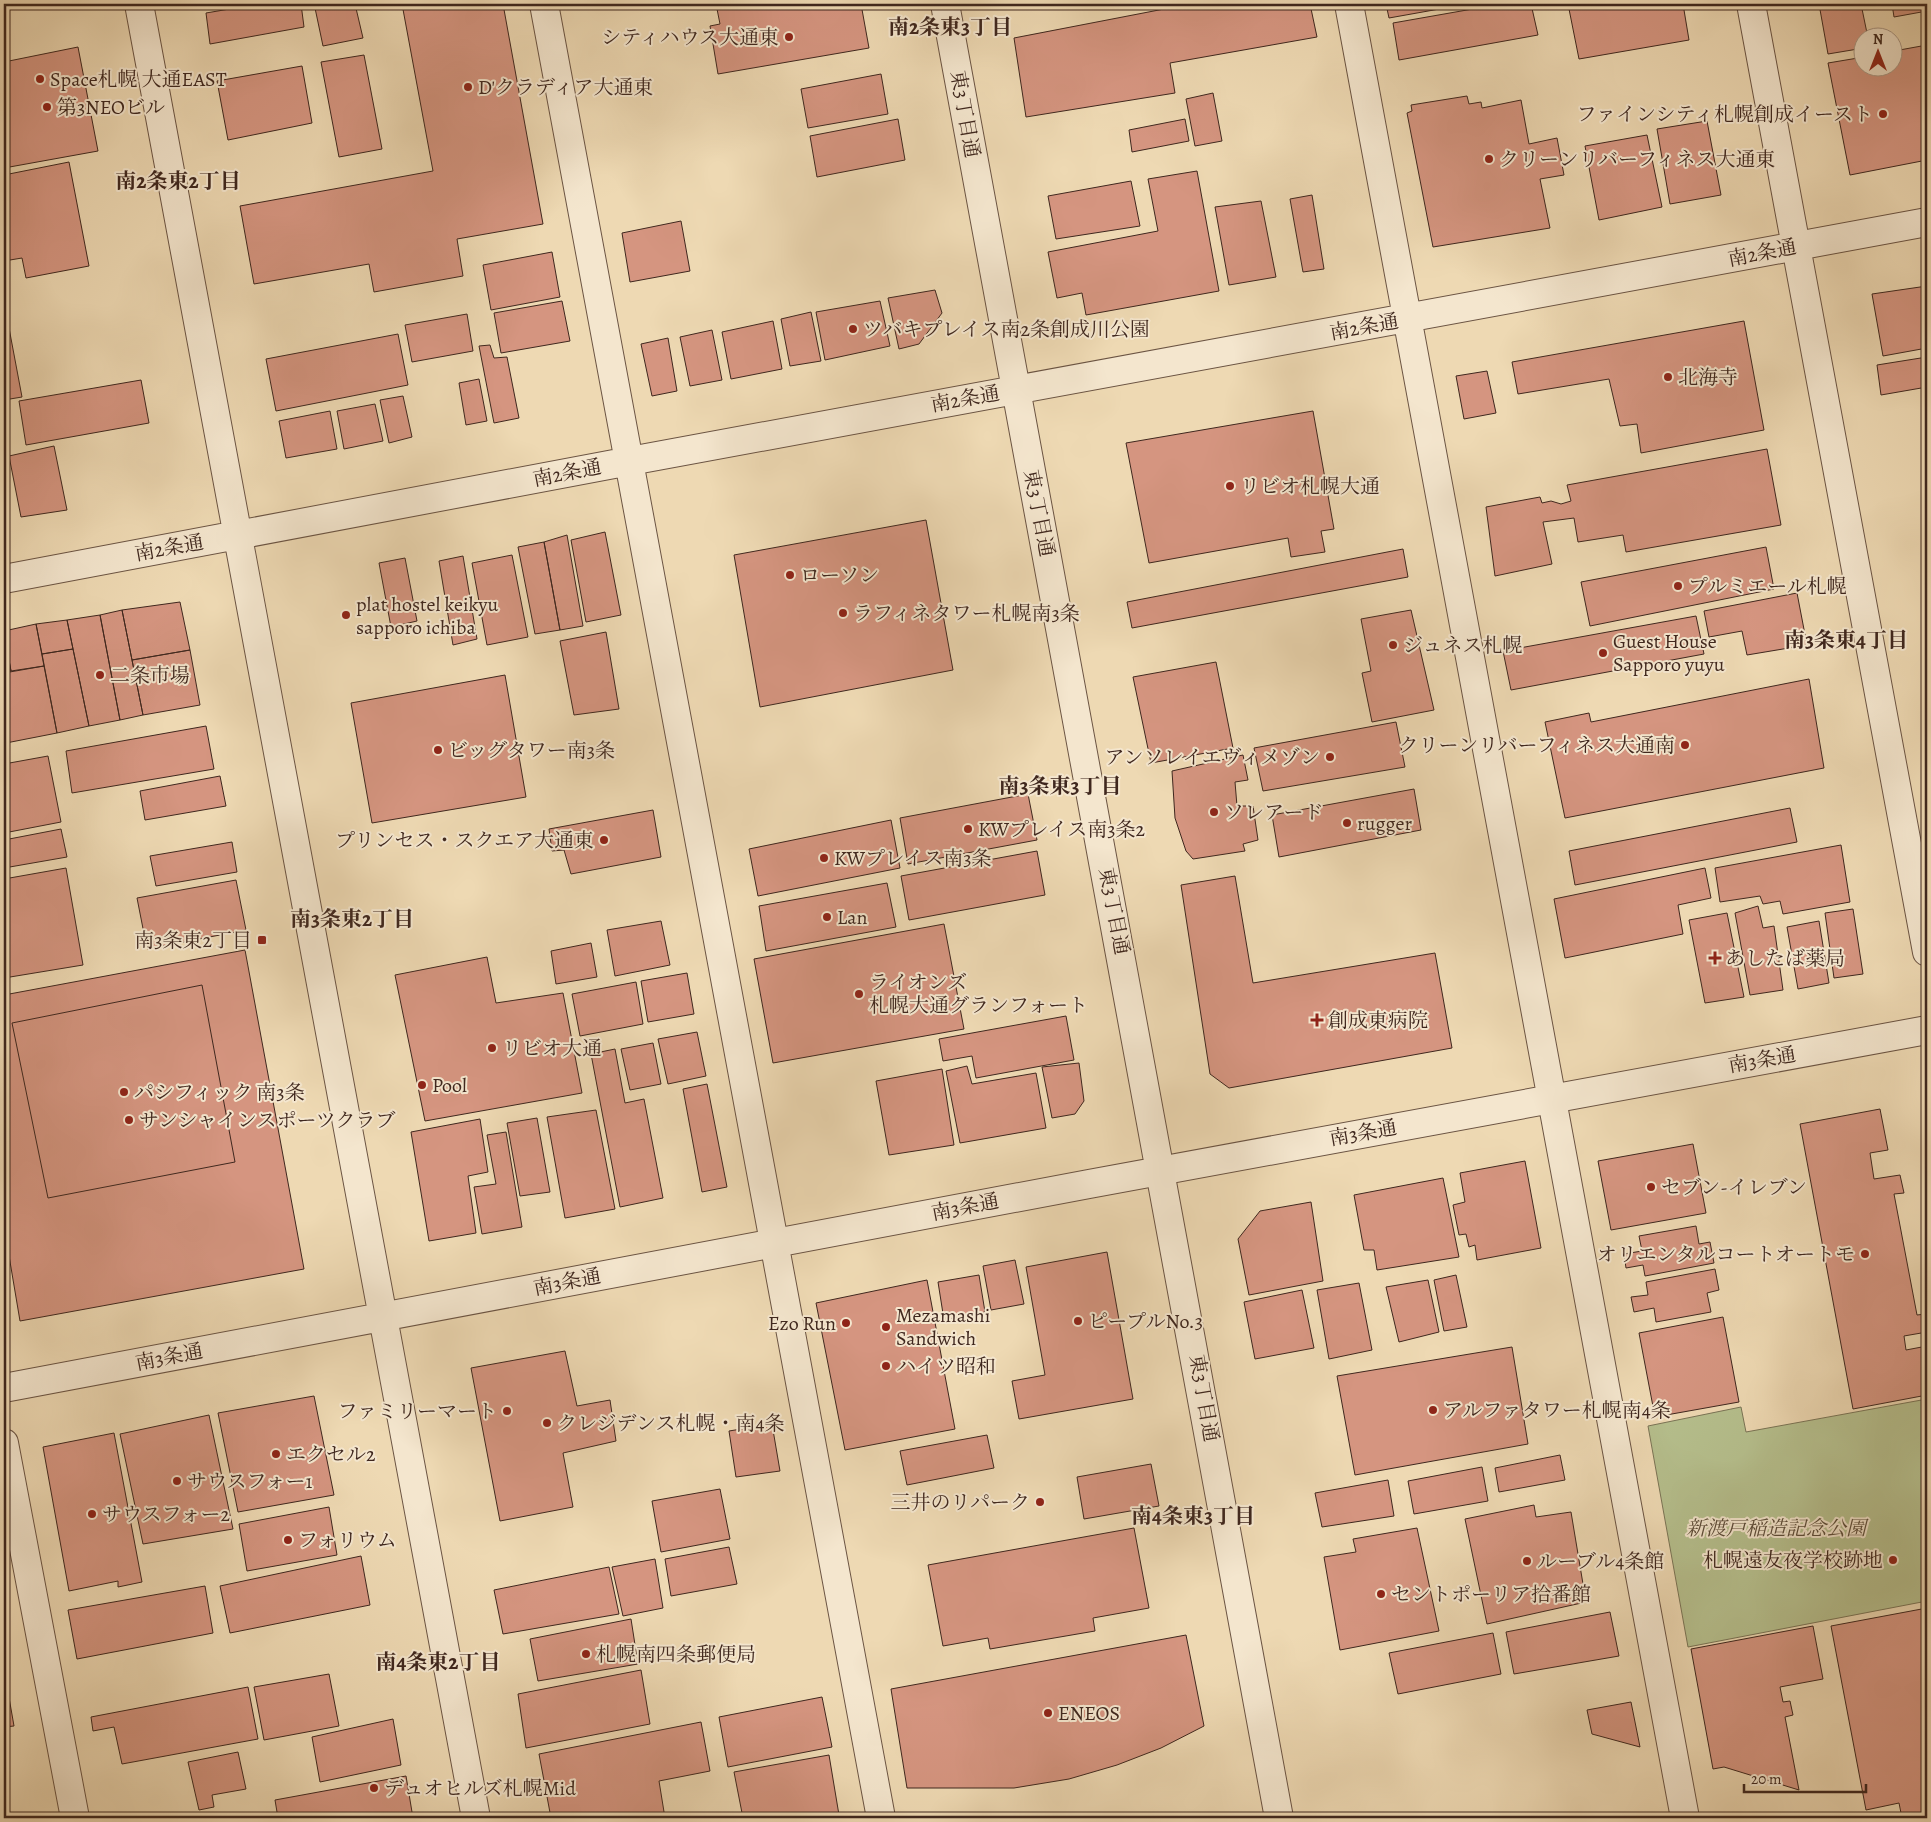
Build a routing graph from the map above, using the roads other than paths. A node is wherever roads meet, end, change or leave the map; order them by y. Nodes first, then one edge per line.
1 (139, 4) edge
2 (544, 4) edge
3 (945, 4) edge
4 (1349, 4) edge
5 (1752, 4) edge
6 (1927, 222) edge
7 (1797, 247) junction
8 (1408, 318) junction
9 (1016, 390) junction
10 (630, 461) junction
11 (239, 535) junction
12 (4, 579) edge
13 (1927, 952) edge
14 (1927, 1030) edge
15 (1552, 1099) junction
16 (1162, 1170) junction
17 (775, 1243) junction
18 (382, 1317) junction
19 (4, 1388) edge
20 (4, 1442) edge
21 (75, 1818) edge
22 (476, 1818) edge
23 (881, 1818) edge
24 (1279, 1818) edge
25 (1685, 1818) edge

1 - 11 street
2 - 10 street
3 - 9 street, 東3丁目通
4 - 8 street
5 - 7 street
6 - 7 street, 南2条通
7 - 8 street, 南2条通
7 - 13 street
8 - 9 street, 南2条通
8 - 15 street
9 - 10 street, 南2条通
9 - 16 street, 東3丁目通
10 - 11 street, 南2条通
10 - 17 street
11 - 12 street, 南2条通
11 - 18 street
14 - 15 street, 南3条通
15 - 16 street, 南3条通
15 - 25 street
16 - 17 street, 南3条通
16 - 24 street, 東3丁目通
17 - 18 street, 南3条通
17 - 23 street
18 - 19 street, 南3条通
18 - 22 street
20 - 21 street

